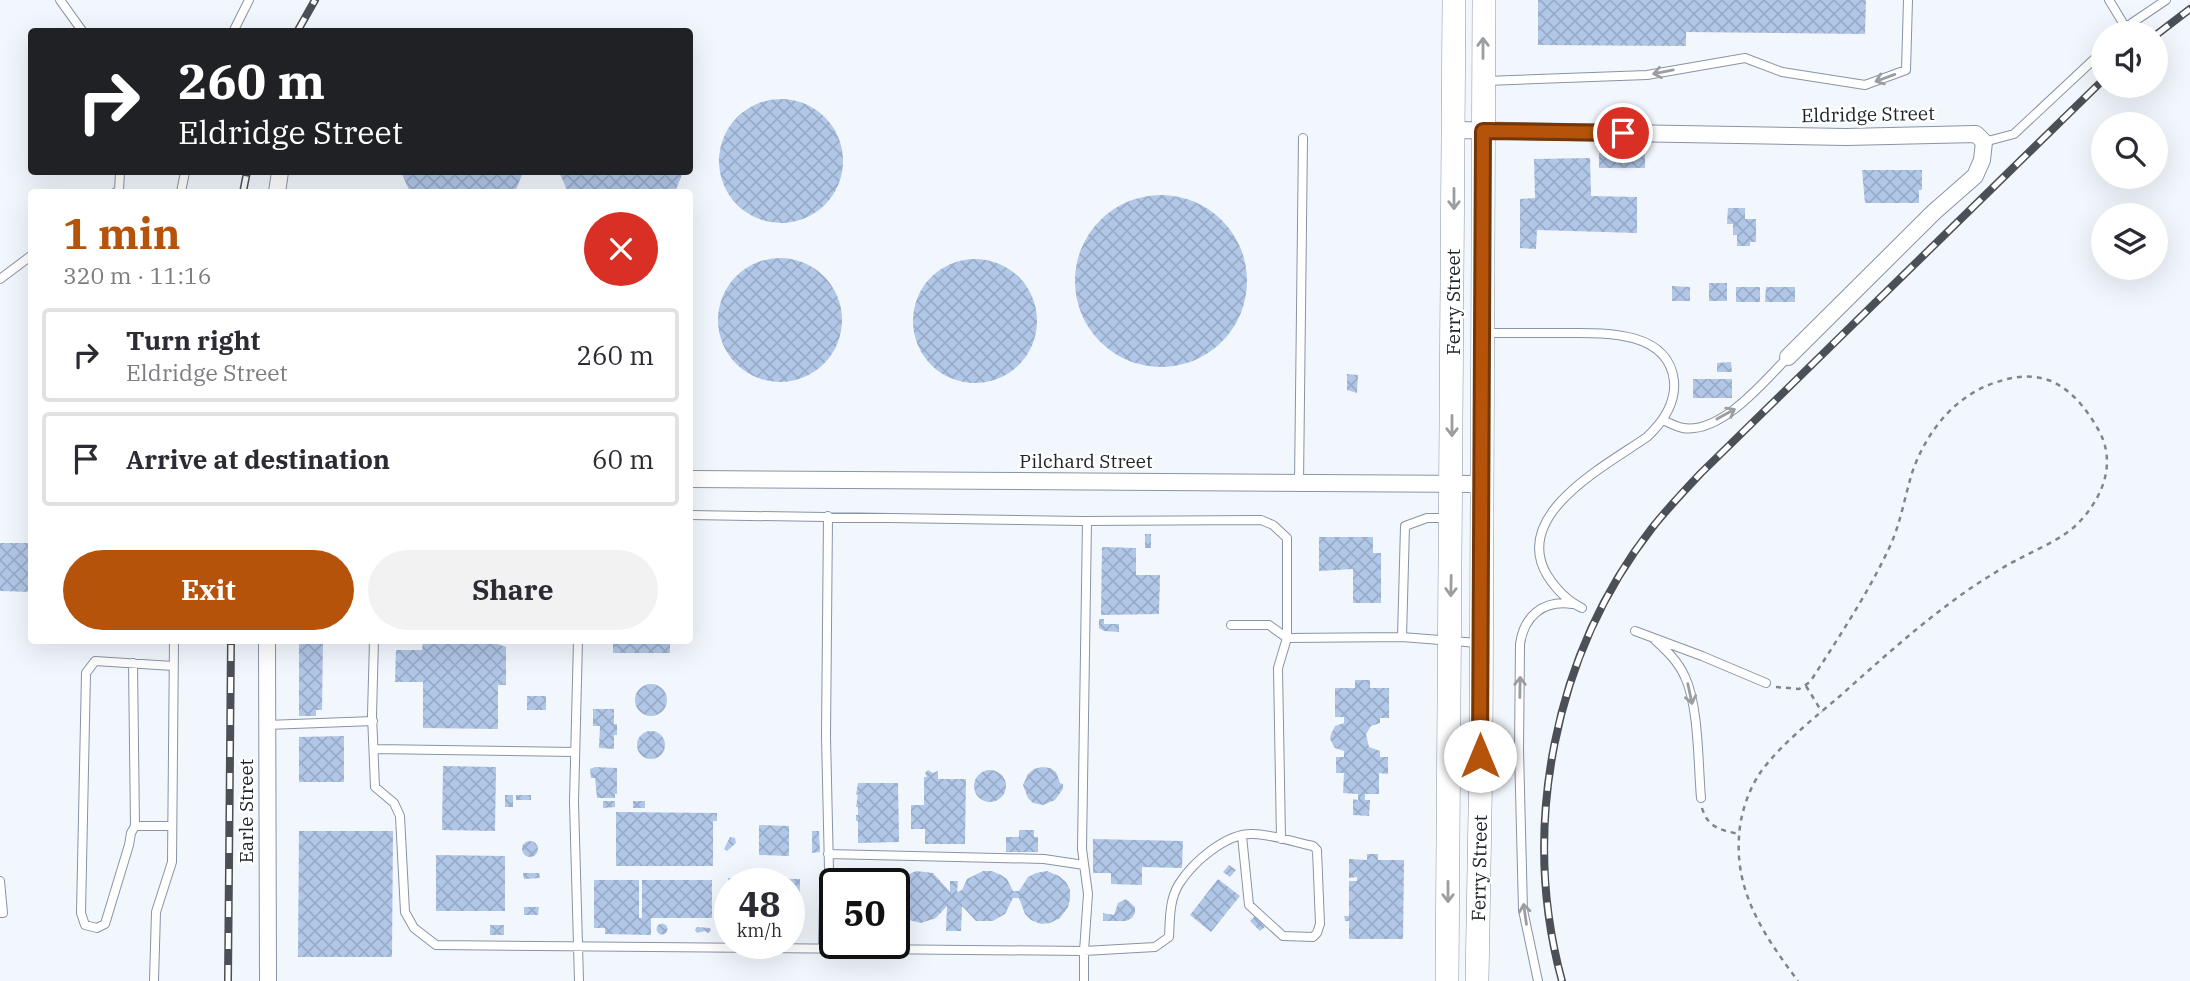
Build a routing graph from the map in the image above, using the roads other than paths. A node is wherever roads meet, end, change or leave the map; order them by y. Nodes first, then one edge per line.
1 (60, 0) edge
2 (249, 0) edge
3 (1454, 0) edge
4 (1484, 0) edge
5 (1908, 0) edge
6 (2109, 0) edge
7 (2166, 0) edge
8 (2119, 21) edge
9 (2138, 21) edge
10 (80, 28) edge
11 (235, 28) edge
12 (2091, 62) edge
13 (1483, 81) junction
14 (1454, 131) junction
15 (1483, 131) junction
16 (1303, 138) dead end
17 (1984, 142) junction
18 (28, 259) edge
19 (0, 279) edge
20 (1482, 333) junction
21 (1788, 357) joint
22 (1663, 420) junction
23 (693, 480) edge
24 (1299, 483) junction
25 (1452, 484) junction
26 (1482, 484) junction
27 (693, 515) edge
28 (828, 516) junction
29 (1451, 518) junction
30 (1087, 521) junction
31 (1231, 625) dead end
32 (1635, 631) dead end
33 (1402, 637) junction
34 (1287, 638) junction
35 (1654, 639) junction
36 (1450, 641) junction
37 (1481, 643) junction
38 (174, 644) edge
39 (267, 644) edge
40 (374, 644) edge
41 (578, 644) edge
42 (133, 663) junction
43 (173, 666) junction
44 (1766, 683) road end
45 (373, 720) junction
46 (267, 725) junction
47 (374, 749) junction
48 (576, 751) junction
49 (1701, 798) road end
50 (135, 826) junction
51 (172, 827) junction
52 (1242, 836) junction
53 (1281, 839) junction
54 (828, 854) junction
55 (1084, 865) junction
56 (829, 868) edge
57 (0, 881) edge
58 (0, 913) edge
59 (579, 947) junction
60 (819, 949) edge
61 (910, 950) edge
62 (1084, 951) junction
63 (155, 981) edge
64 (268, 981) edge
65 (579, 981) edge
66 (1084, 981) edge
67 (1447, 981) edge
68 (1477, 981) edge
69 (1538, 981) edge

1 - 10 lane
2 - 11 lane
3 - 14 main road, Ferry Street
13 -> 4 main road, Ferry Street
5 -> 13 lane
6 - 8 lane
7 - 9 lane
12 - 17 lane
13 - 15 main road, Ferry Street
14 - 15 street, Eldridge Street
14 -> 25 main road, Ferry Street
15 - 17 street, Eldridge Street
15 - 20 main road, Ferry Street
16 - 24 lane
17 - 21 street
18 - 19 lane
20 - 22 lane
20 - 26 main road, Ferry Street
22 -> 21 lane
69 -> 22 lane
23 - 24 street, Pilchard Street
24 - 25 street, Pilchard Street
25 - 26 street, Pilchard Street
25 - 29 main road, Ferry Street
26 - 37 main road, Ferry Street
27 - 28 lane
28 - 30 lane
28 - 54 lane
29 - 33 lane
29 -> 36 main road, Ferry Street
30 - 34 lane
30 - 55 lane
31 - 34 lane
32 - 35 lane
33 - 34 lane
33 - 36 lane
34 - 53 lane
35 - 44 lane
35 -> 49 lane
36 - 37 lane
36 -> 67 main road, Ferry Street
37 - 68 main road, Ferry Street
38 - 43 lane
39 - 46 street, Earle Street
40 - 45 lane
41 - 48 lane
42 - 43 lane
42 - 50 lane
42 - 50 lane
43 - 51 lane
45 - 46 lane
45 - 47 lane
46 - 64 street, Earle Street
47 - 48 lane
47 - 59 lane
48 - 59 lane
50 - 51 lane
51 - 63 lane
52 - 53 lane
52 - 53 lane
52 - 62 lane
54 - 55 lane
54 - 56 lane
55 - 62 lane
57 - 58 lane
59 - 60 lane
59 - 65 lane
61 - 62 lane
62 - 66 lane

